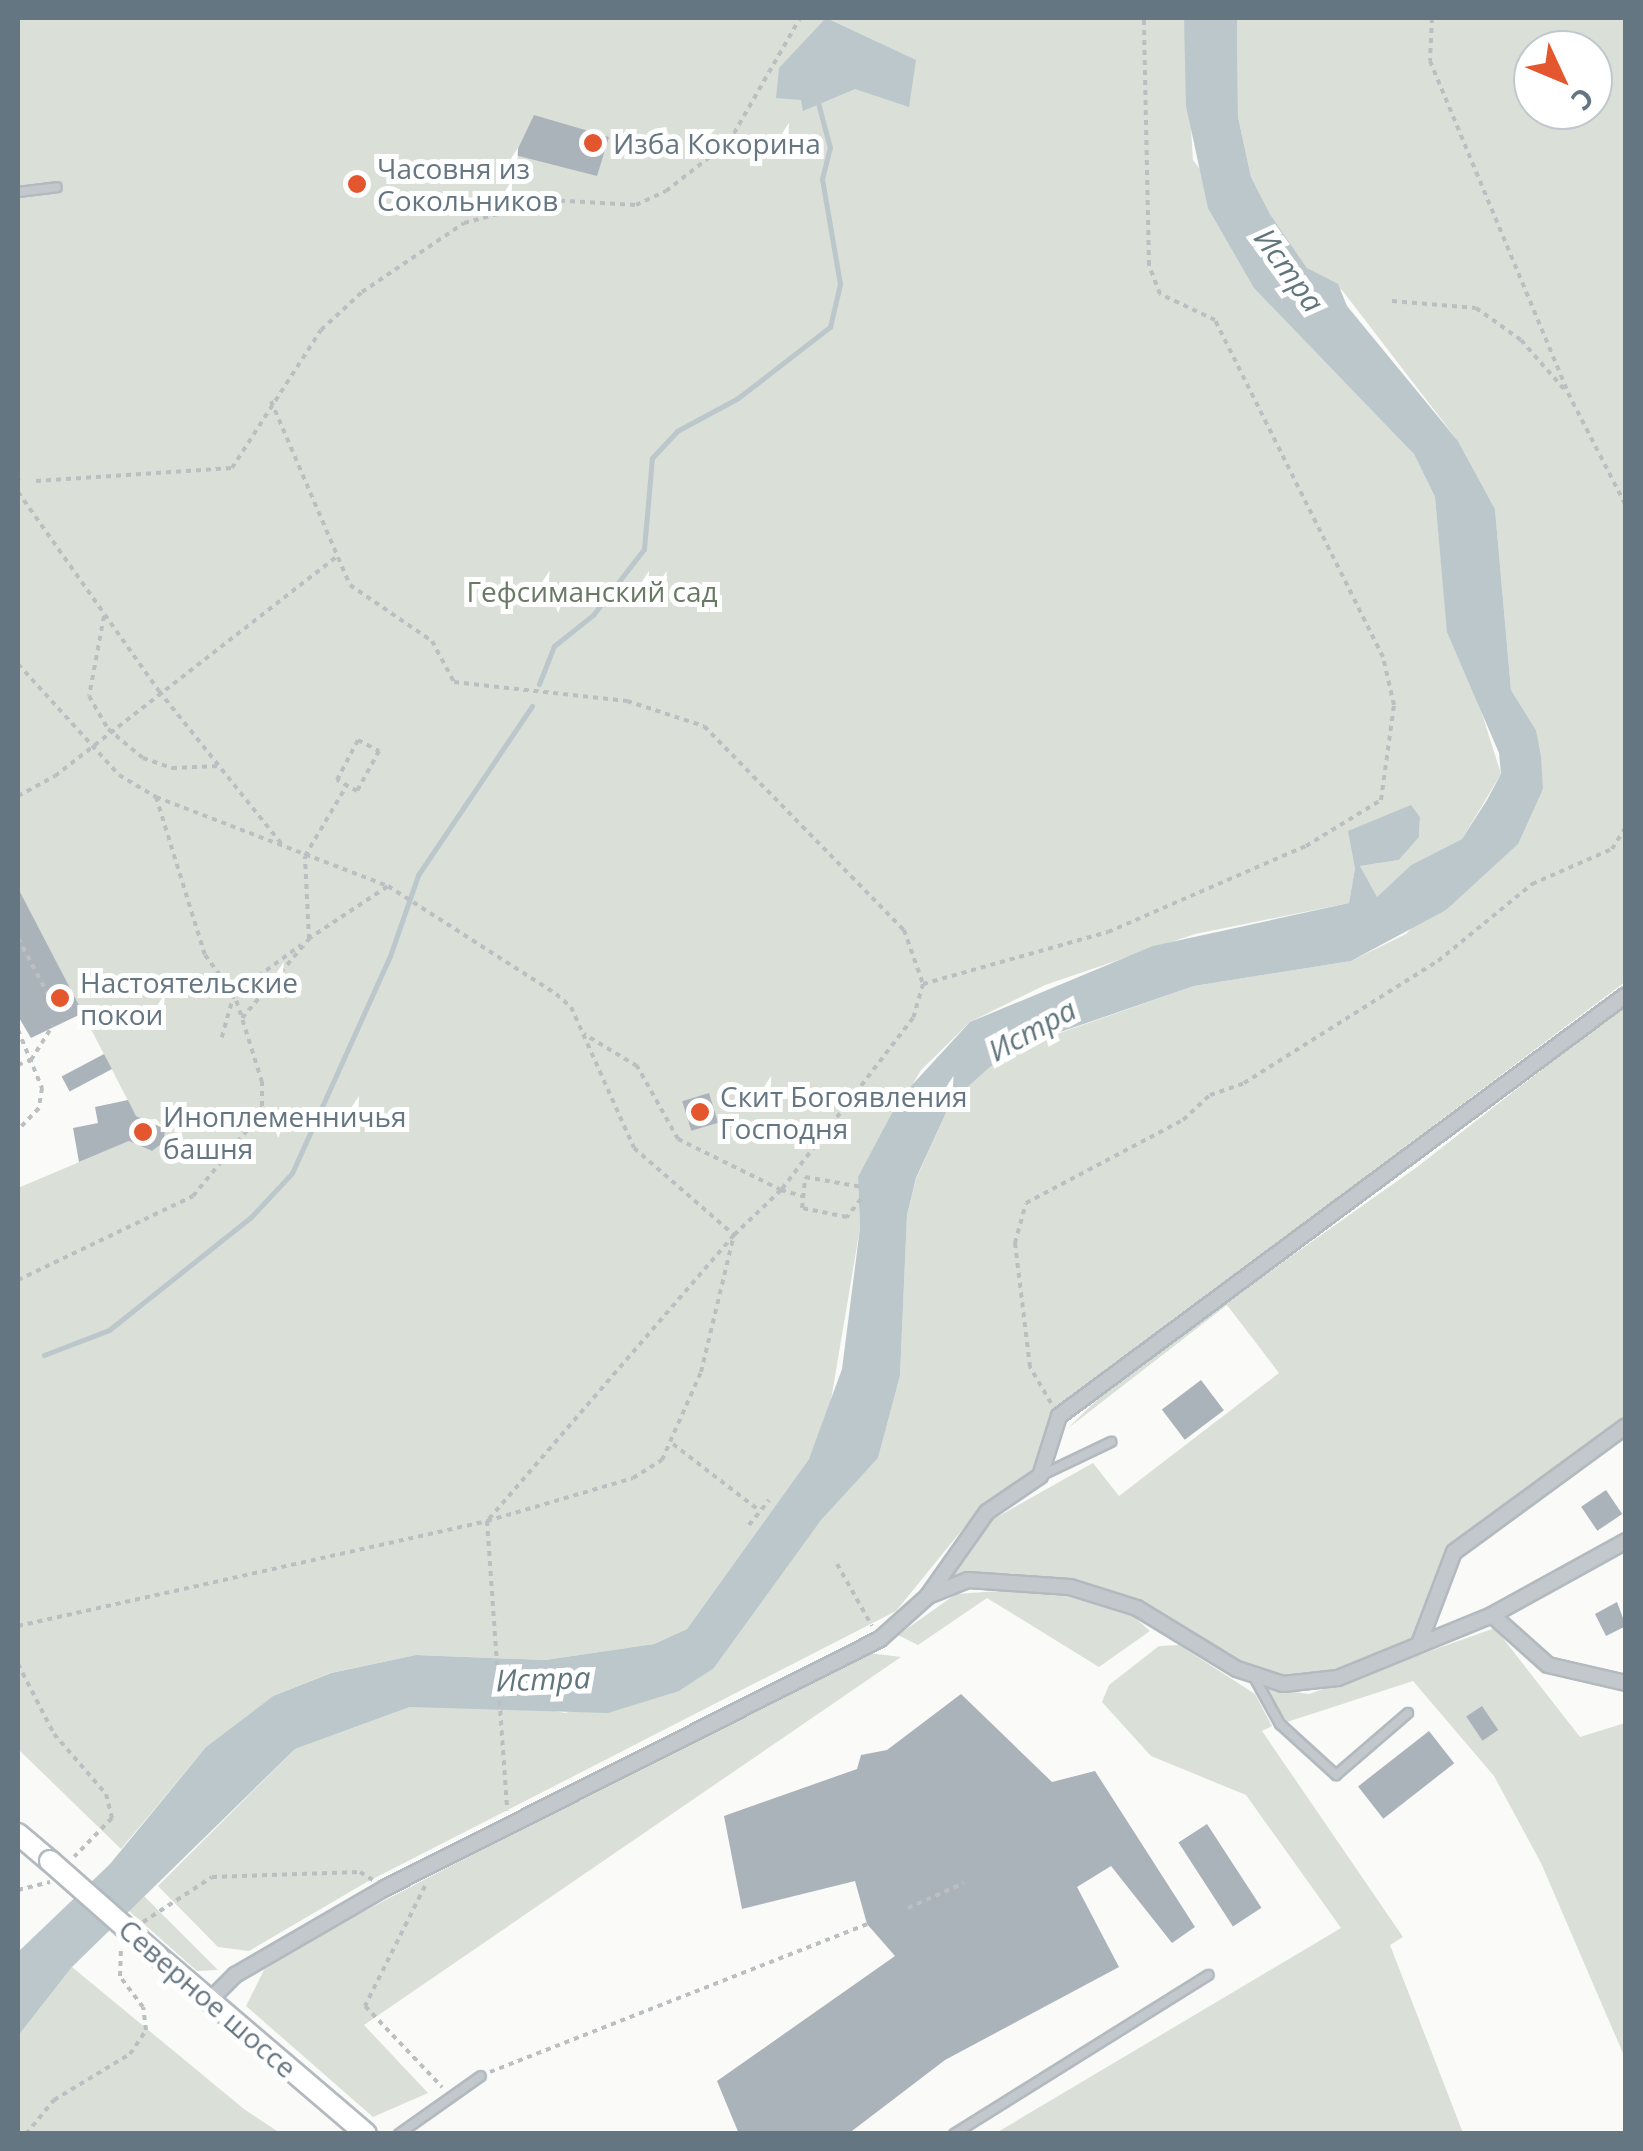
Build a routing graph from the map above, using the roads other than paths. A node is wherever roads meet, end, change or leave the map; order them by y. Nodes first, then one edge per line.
1 (57, 187) dead end
2 (18, 192) edge
3 (1626, 995) edge
4 (1626, 1426) edge
5 (1111, 1442) dead end
6 (1040, 1476) junction
7 (1626, 1541) edge
8 (927, 1596) junction
9 (1492, 1615) junction
10 (1419, 1644) junction
11 (1252, 1673) junction
12 (1626, 1683) edge
13 (1408, 1714) dead end
14 (18, 1834) edge
15 (1208, 1975) dead end
16 (209, 2001) junction
17 (481, 2076) road end
18 (366, 2134) edge
19 (399, 2134) edge
20 (954, 2134) edge

1 - 2 lane
3 - 6 street
4 - 10 street
5 - 6 lane
6 - 8 street
7 - 9 street
8 - 11 street
8 - 16 street
9 - 10 street
9 - 12 street
10 - 11 street
11 - 13 lane
14 - 16 main road, Северное шоссе, bridge
15 - 20 lane
16 - 18 main road, Северное шоссе
17 - 19 lane

